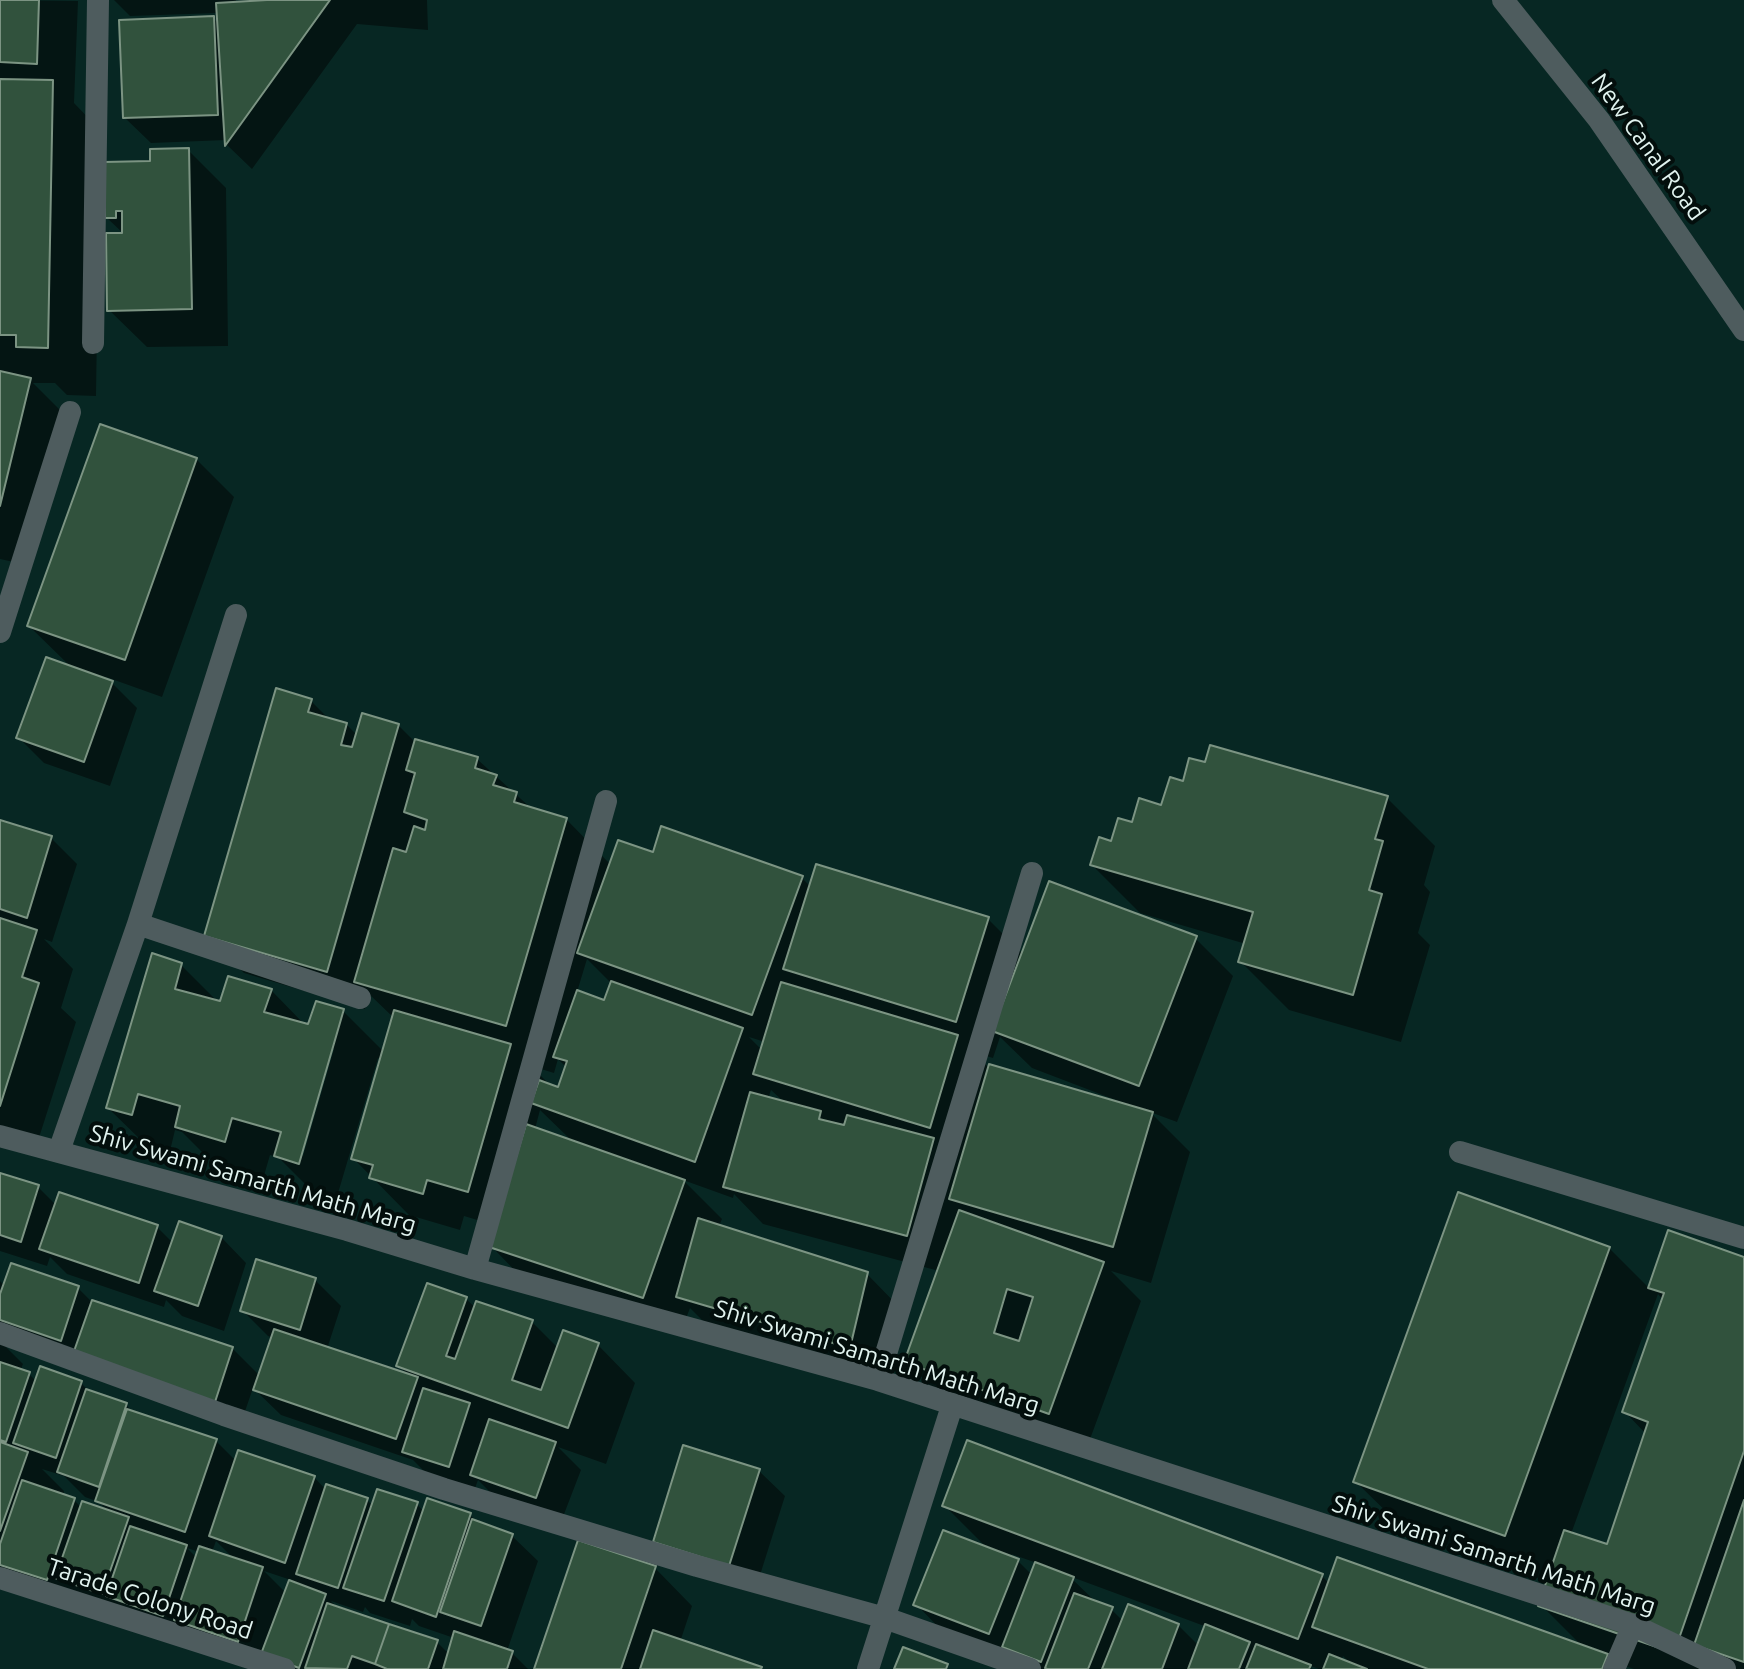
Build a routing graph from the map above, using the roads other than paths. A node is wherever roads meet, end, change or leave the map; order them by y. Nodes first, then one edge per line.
1 (98, 0) edge
2 (1503, 0) edge
3 (1744, 330) edge
4 (93, 343) dead end
5 (70, 412) dead end
6 (236, 615) dead end
7 (0, 632) edge
8 (606, 801) dead end
9 (1032, 873) dead end
10 (138, 924) junction
11 (360, 998) dead end
12 (0, 1136) edge
13 (59, 1151) junction
14 (1460, 1152) dead end
15 (1744, 1238) edge
16 (475, 1269) junction
17 (0, 1333) edge
18 (878, 1380) junction
19 (952, 1406) junction
20 (0, 1578) edge
21 (885, 1618) junction
22 (1633, 1625) junction
23 (284, 1669) edge
24 (868, 1669) edge
25 (1030, 1669) edge
26 (1614, 1669) edge
27 (1725, 1669) edge

1 - 4 street
2 - 3 street, New Canal Road
5 - 7 street
6 - 10 street
8 - 16 street
9 - 18 street
10 - 11 street
10 - 13 street
12 - 13 street, Shiv Swami Samarth Math Marg
13 - 16 street, Shiv Swami Samarth Math Marg
14 - 15 street
16 - 18 street, Shiv Swami Samarth Math Marg
17 - 21 street
18 - 19 street, Shiv Swami Samarth Math Marg
19 - 21 street
19 - 22 street, Shiv Swami Samarth Math Marg
20 - 23 street, Tarade Colony Road
21 - 24 street
21 - 25 street
22 - 26 street
22 - 27 street, Shiv Swami Samarth Math Marg

